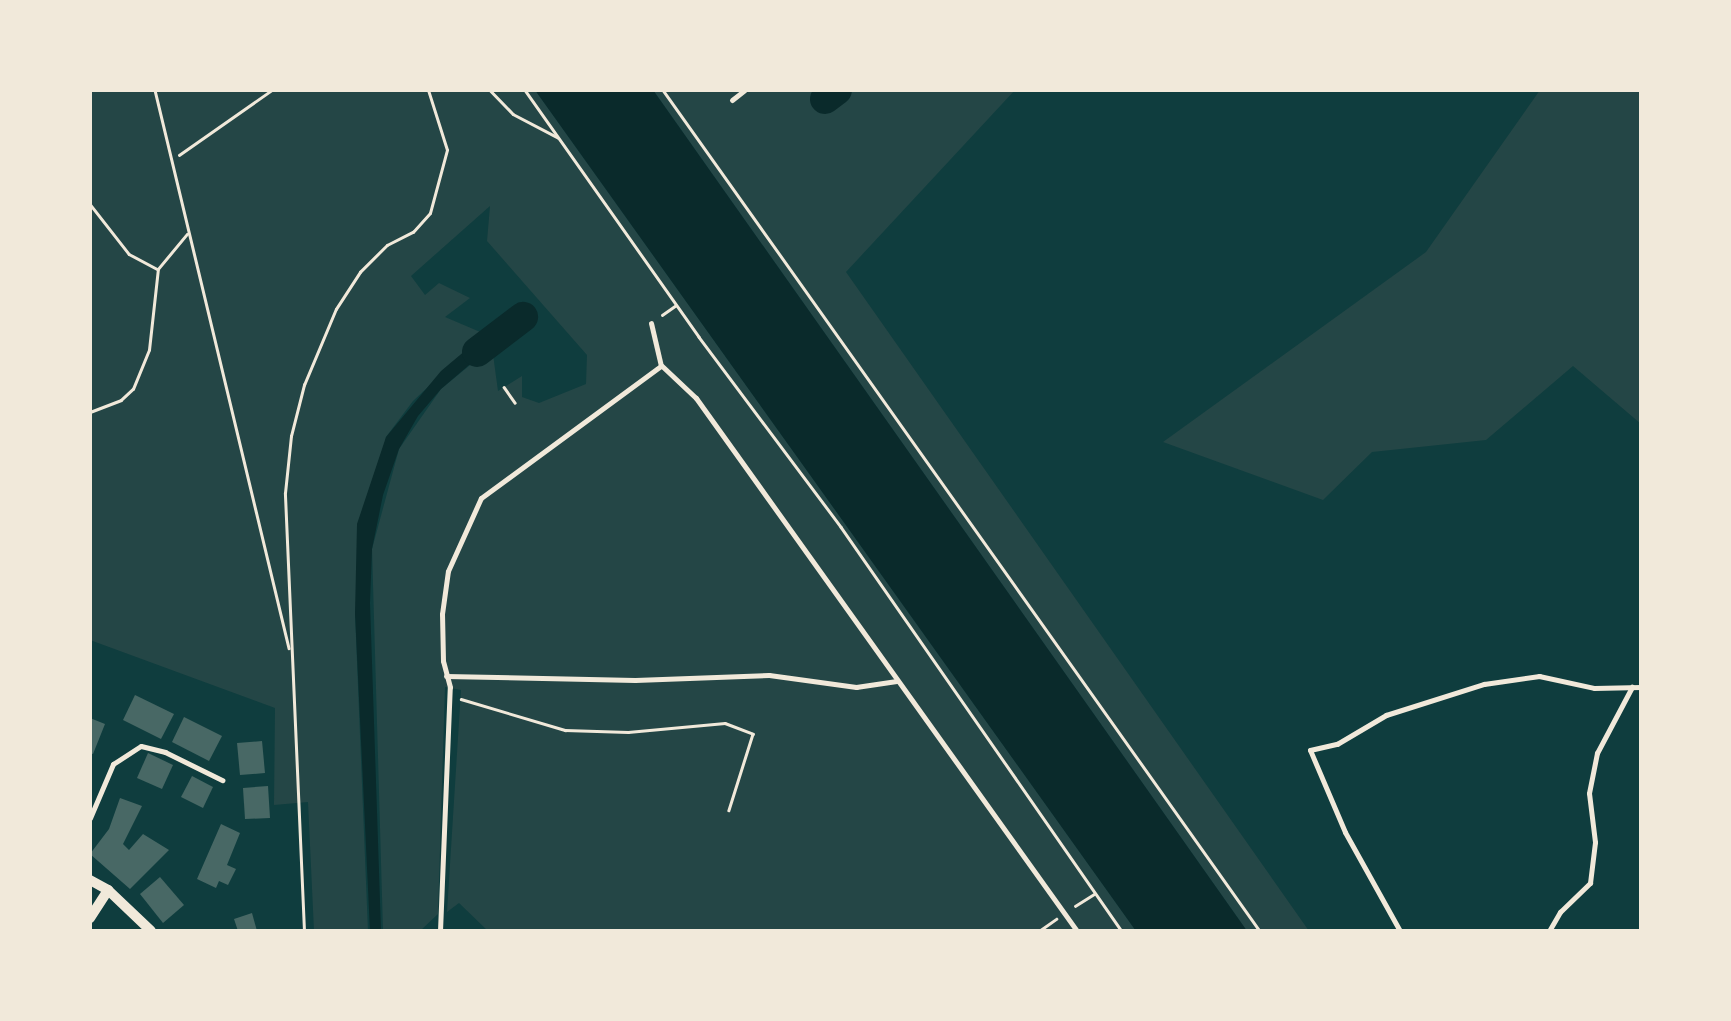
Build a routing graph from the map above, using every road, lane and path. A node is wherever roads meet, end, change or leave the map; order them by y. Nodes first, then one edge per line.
1 (155, 90) edge
2 (272, 90) edge
3 (428, 90) edge
4 (490, 90) edge
5 (525, 90) edge
6 (662, 90) edge
7 (745, 90) edge
8 (732, 100) dead end
9 (562, 141) junction
10 (171, 160) junction
11 (90, 204) edge
12 (188, 234) junction
13 (158, 269) junction
14 (676, 305) junction
15 (661, 316) dead end
16 (651, 323) dead end
17 (662, 366) junction
18 (504, 387) dead end
19 (515, 403) dead end
20 (90, 412) edge
21 (290, 655) junction
22 (446, 676) junction
23 (898, 680) junction
24 (1632, 687) junction
25 (1641, 687) edge
26 (450, 696) junction
27 (222, 780) dead end
28 (728, 810) dead end
29 (90, 818) edge
30 (90, 880) edge
31 (108, 890) junction
32 (1095, 893) junction
33 (1064, 914) junction
34 (90, 918) edge
35 (152, 931) edge
36 (304, 931) edge
37 (440, 931) edge
38 (1039, 931) edge
39 (1076, 931) edge
40 (1122, 931) edge
41 (1260, 931) edge
42 (1400, 931) edge
43 (1548, 931) edge

1 - 10 path
2 - 10 path
3 - 21 path
4 - 9 path
5 - 9 path
6 - 41 path
7 - 8 lane
9 - 14 path
10 - 12 path
11 - 13 path
12 - 13 path
12 - 21 path
13 - 20 path
14 - 15 path
14 - 32 path
16 - 17 lane
17 - 22 lane
17 - 23 lane
18 - 19 path
21 - 36 path
22 - 23 lane
22 - 26 lane
23 - 33 lane
24 - 25 lane
24 - 42 lane
24 - 43 lane
26 - 28 path
26 - 37 lane
27 - 29 lane
30 - 31 street
31 - 34 street
31 - 35 street
32 - 33 path
32 - 40 path
33 - 38 path
33 - 39 lane

